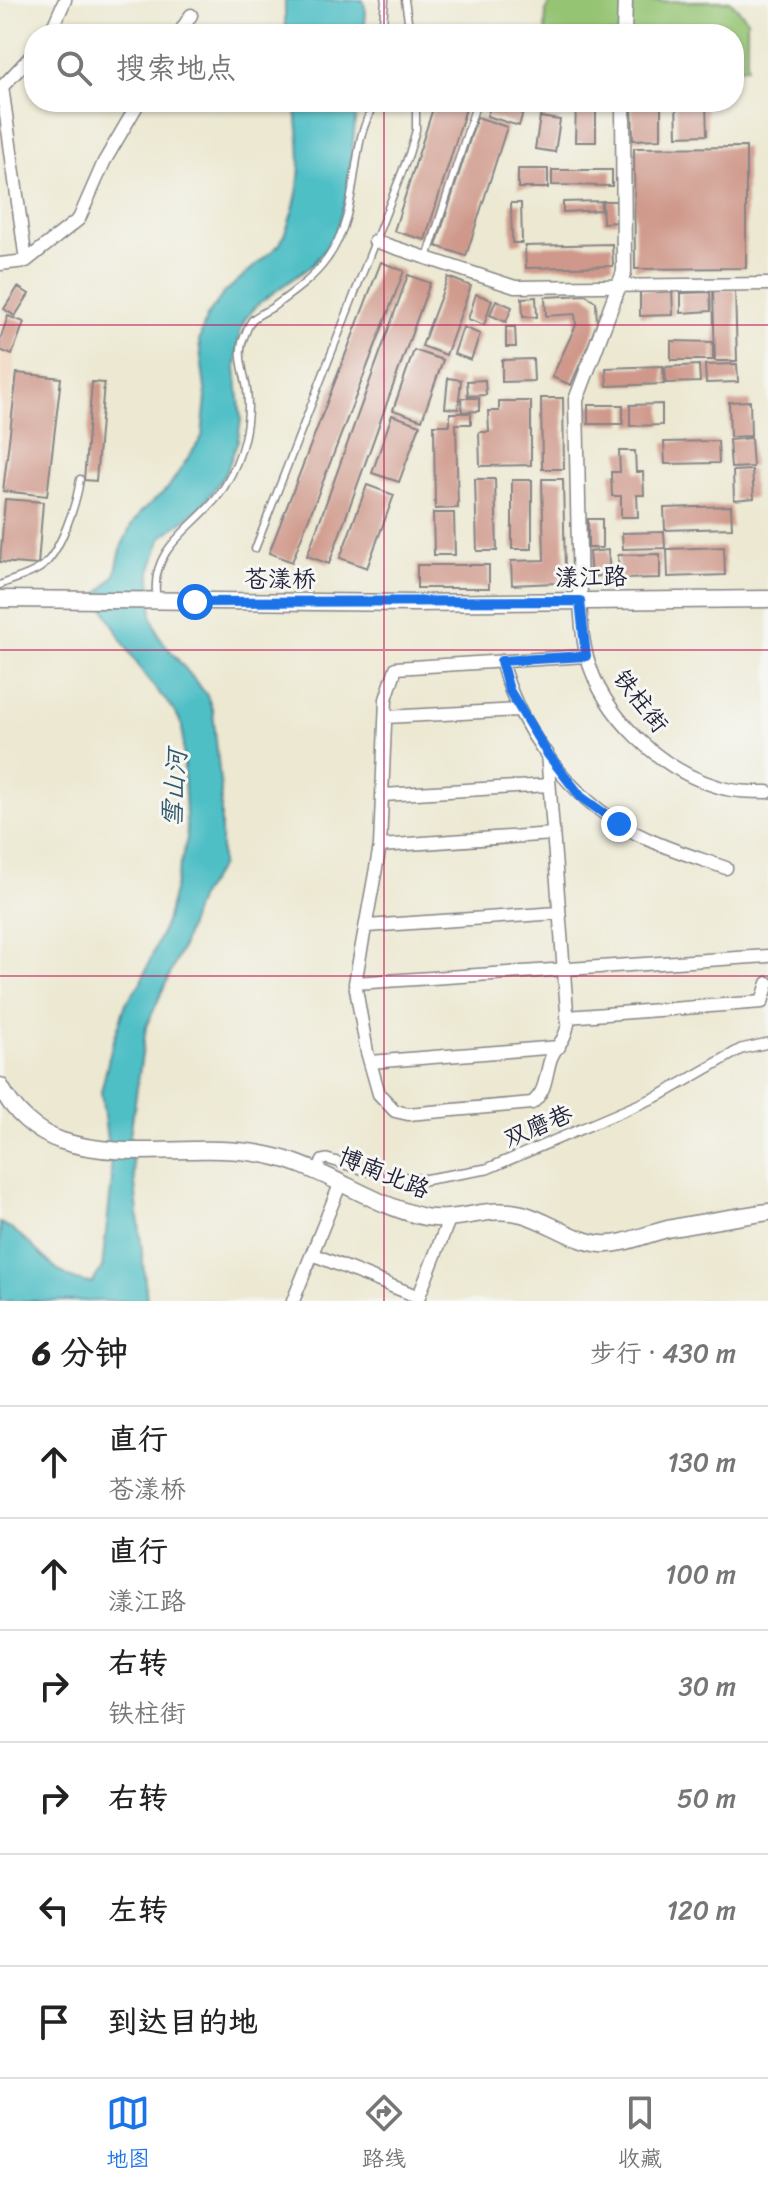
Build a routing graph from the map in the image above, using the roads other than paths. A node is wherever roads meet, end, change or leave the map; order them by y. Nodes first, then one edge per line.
1 (65, 0) edge
2 (385, 0) edge
3 (405, 0) edge
4 (625, 0) edge
5 (191, 15) dead end
6 (54, 24) edge
7 (185, 24) edge
8 (383, 24) edge
9 (409, 24) edge
10 (624, 24) edge
11 (24, 64) edge
12 (1, 88) edge
13 (133, 112) edge
14 (370, 112) edge
15 (416, 112) edge
16 (474, 112) edge
17 (623, 112) edge
18 (375, 241) junction
19 (427, 258) junction
20 (26, 261) junction
21 (0, 264) edge
22 (768, 284) edge
23 (619, 287) junction
24 (80, 479) dead end
25 (255, 549) dead end
26 (0, 585) edge
27 (156, 592) dead end
28 (0, 599) edge
29 (768, 599) edge
30 (580, 601) junction
31 (415, 603) joint
32 (586, 656) junction
33 (501, 661) junction
34 (519, 710) junction
35 (386, 717) junction
36 (547, 753) junction
37 (549, 785) junction
38 (768, 792) edge
39 (383, 795) junction
40 (553, 834) junction
41 (380, 846) junction
42 (726, 868) dead end
43 (559, 913) junction
44 (367, 926) junction
45 (768, 956) edge
46 (563, 970) junction
47 (355, 983) junction
48 (768, 983) edge
49 (567, 1017) junction
50 (768, 1043) edge
51 (559, 1047) junction
52 (370, 1062) junction
53 (0, 1086) edge
54 (316, 1170) junction
55 (341, 1182) junction
56 (768, 1212) edge
57 (450, 1217) junction
58 (312, 1254) junction
59 (418, 1299) edge
60 (293, 1301) edge

1 - 6 street
2 - 8 lane
3 - 9 lane
4 - 10 street
5 - 7 street
11 - 12 street
12 - 20 street
13 - 20 street
14 - 27 lane
15 - 18 lane
16 - 19 lane
17 - 23 street
18 - 19 street
18 - 25 lane
19 - 23 street
20 - 21 street
22 - 23 street
23 - 30 street
24 - 26 lane
28 - 31 main road, 苍漾桥
29 - 30 main road, 漾江路
30 - 31 main road, 漾江路
30 - 32 street, 铁柱街
32 - 33 street
32 - 38 street, 铁柱街
33 - 34 street
33 - 35 street
34 - 35 street
34 - 36 street
35 - 39 street
36 - 37 street
36 - 42 street
37 - 39 street
37 - 40 street
39 - 41 street
40 - 41 street
40 - 43 street
41 - 44 street
43 - 44 street
43 - 46 street
44 - 47 street
45 - 46 street
46 - 47 street
46 - 49 street
47 - 52 street
48 - 49 street
49 - 51 street
50 - 54 street, 双磨巷
51 - 52 street
51 - 52 street
53 - 54 main road, 博南北路
54 - 55 main road, 博南北路
55 - 57 main road, 博南北路
55 - 58 street
56 - 57 main road, 博南北路
57 - 59 street
58 - 59 street
58 - 60 street

